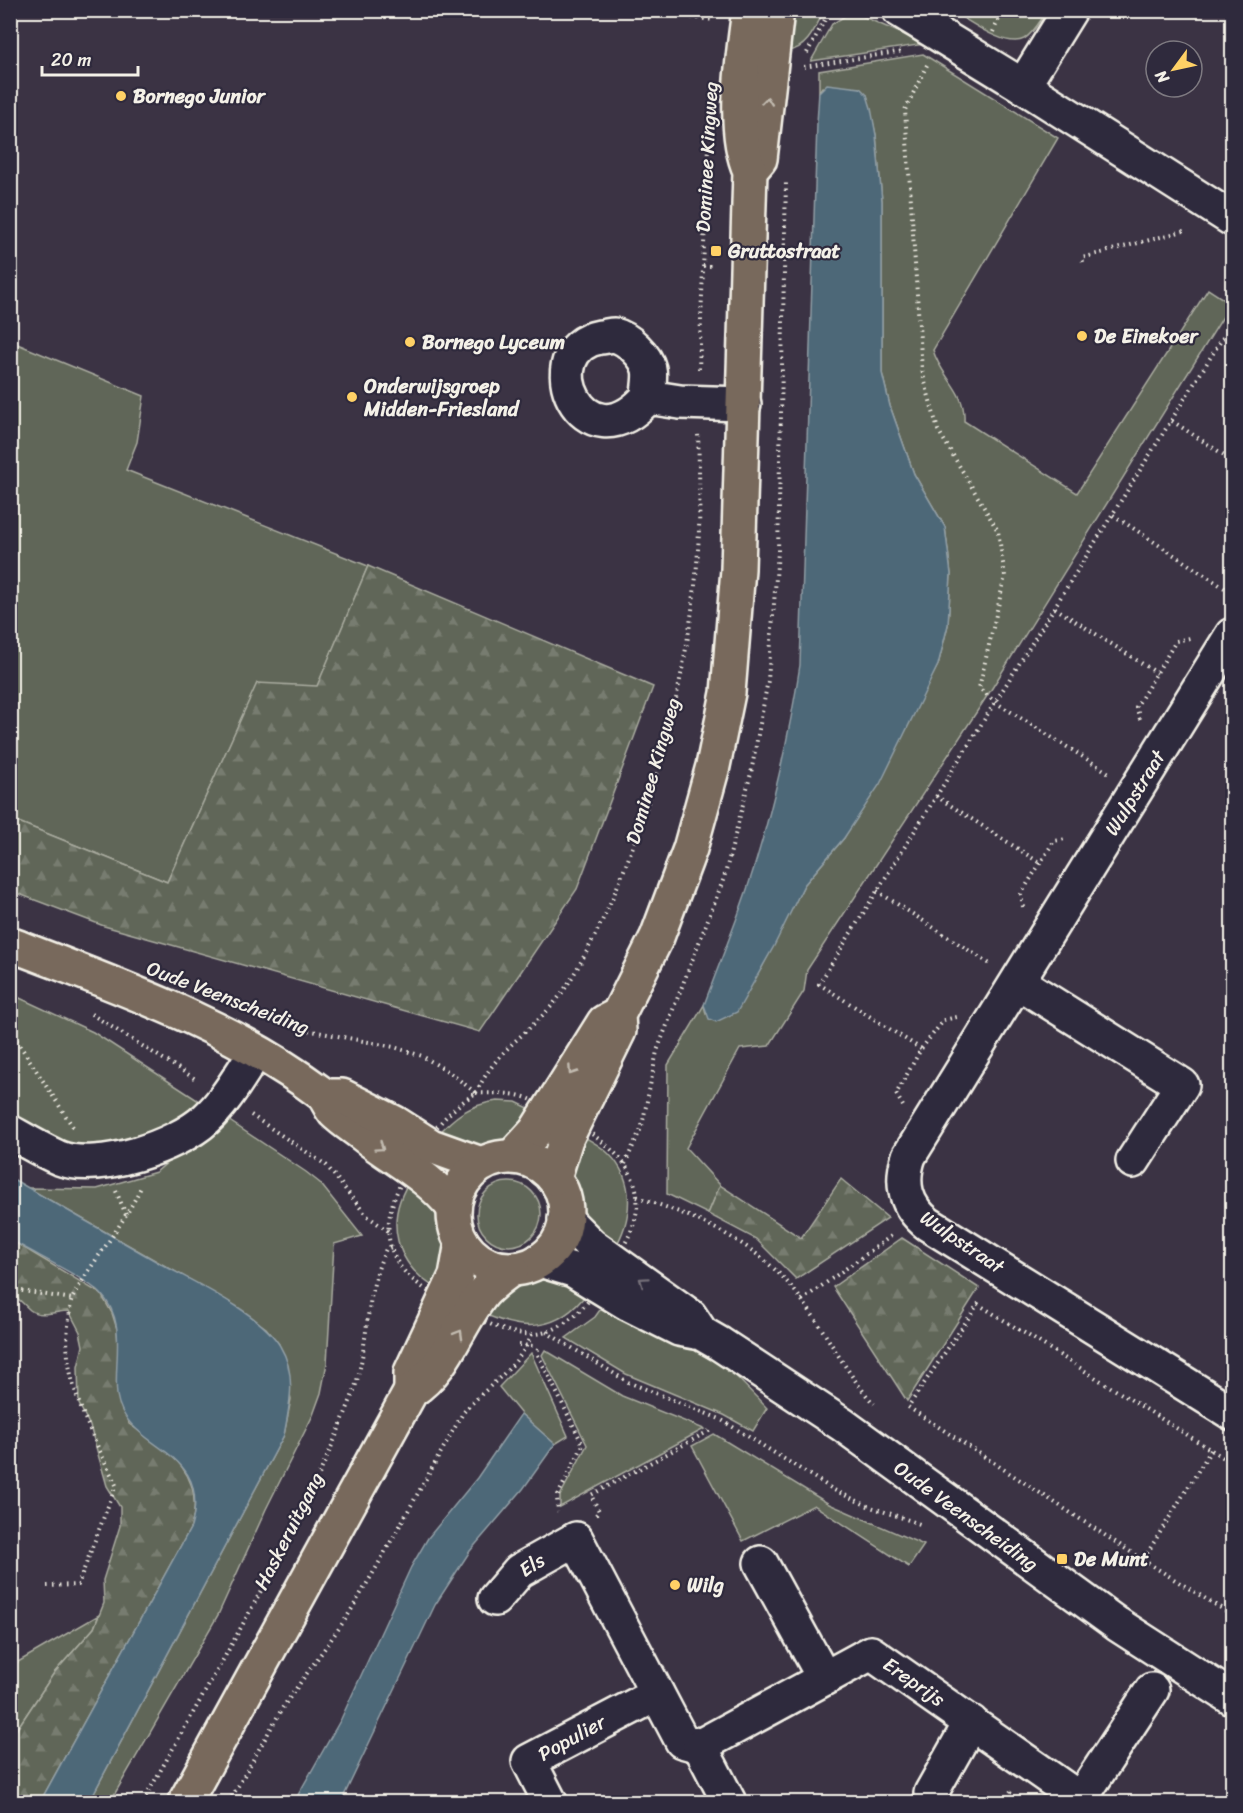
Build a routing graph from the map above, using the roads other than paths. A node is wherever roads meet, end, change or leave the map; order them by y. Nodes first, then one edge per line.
1 (749, 10) edge
2 (777, 10) edge
3 (899, 10) edge
4 (1070, 10) edge
5 (1023, 86) junction
6 (750, 171) junction
7 (1233, 219) edge
8 (648, 397) dead end
9 (744, 404) junction
10 (1233, 635) edge
11 (10, 945) edge
12 (1018, 982) junction
13 (618, 1015) junction
14 (255, 1053) junction
15 (324, 1095) junction
16 (10, 1132) edge
17 (513, 1156) junction
18 (1132, 1161) dead end
19 (482, 1164) junction
20 (554, 1178) junction
21 (454, 1208) junction
22 (566, 1220) junction
23 (462, 1242) junction
24 (526, 1264) junction
25 (701, 1333) junction
26 (411, 1392) junction
27 (1233, 1413) edge
28 (761, 1563) dead end
29 (495, 1599) dead end
30 (824, 1678) junction
31 (1152, 1690) dead end
32 (657, 1694) junction
33 (1233, 1698) edge
34 (971, 1722) junction
35 (700, 1746) junction
36 (931, 1793) dead end
37 (1082, 1800) edge
38 (185, 1803) edge
39 (550, 1803) edge
40 (729, 1803) edge

1 - 6 main road, Dominee Kingweg
6 -> 2 main road, Dominee Kingweg
3 - 5 street
4 - 5 street
5 - 7 street
6 - 9 main road, Dominee Kingweg
8 - 9 street
9 - 13 main road, Dominee Kingweg
10 - 12 street, Wulpstraat
11 - 14 main road, Oude Veenscheiding
12 - 18 street
12 - 27 street, Wulpstraat
13 -> 17 main road, Dominee Kingweg
13 - 20 main road, Dominee Kingweg
14 - 15 main road, Oude Veenscheiding
14 - 16 street
15 - 19 main road, Oude Veenscheiding
15 -> 21 main road, Oude Veenscheiding
17 - 19 main road
17 - 20 main road
19 - 21 main road
20 - 22 main road
21 - 23 main road
22 - 24 main road
25 -> 22 street, Oude Veenscheiding
23 - 24 main road
23 - 26 main road, Haskeruitgang
24 - 25 street, Oude Veenscheiding
26 -> 24 main road, Haskeruitgang
25 - 33 street, Oude Veenscheiding
26 - 38 main road, Haskeruitgang
28 - 30 street
29 - 32 street, Els
30 - 34 street, Ereprijs
30 - 35 street, Ereprijs
31 - 37 street, Ereprijs
32 - 35 street
32 - 39 street, Populier
34 - 36 street
34 - 37 street, Ereprijs
35 - 40 street

